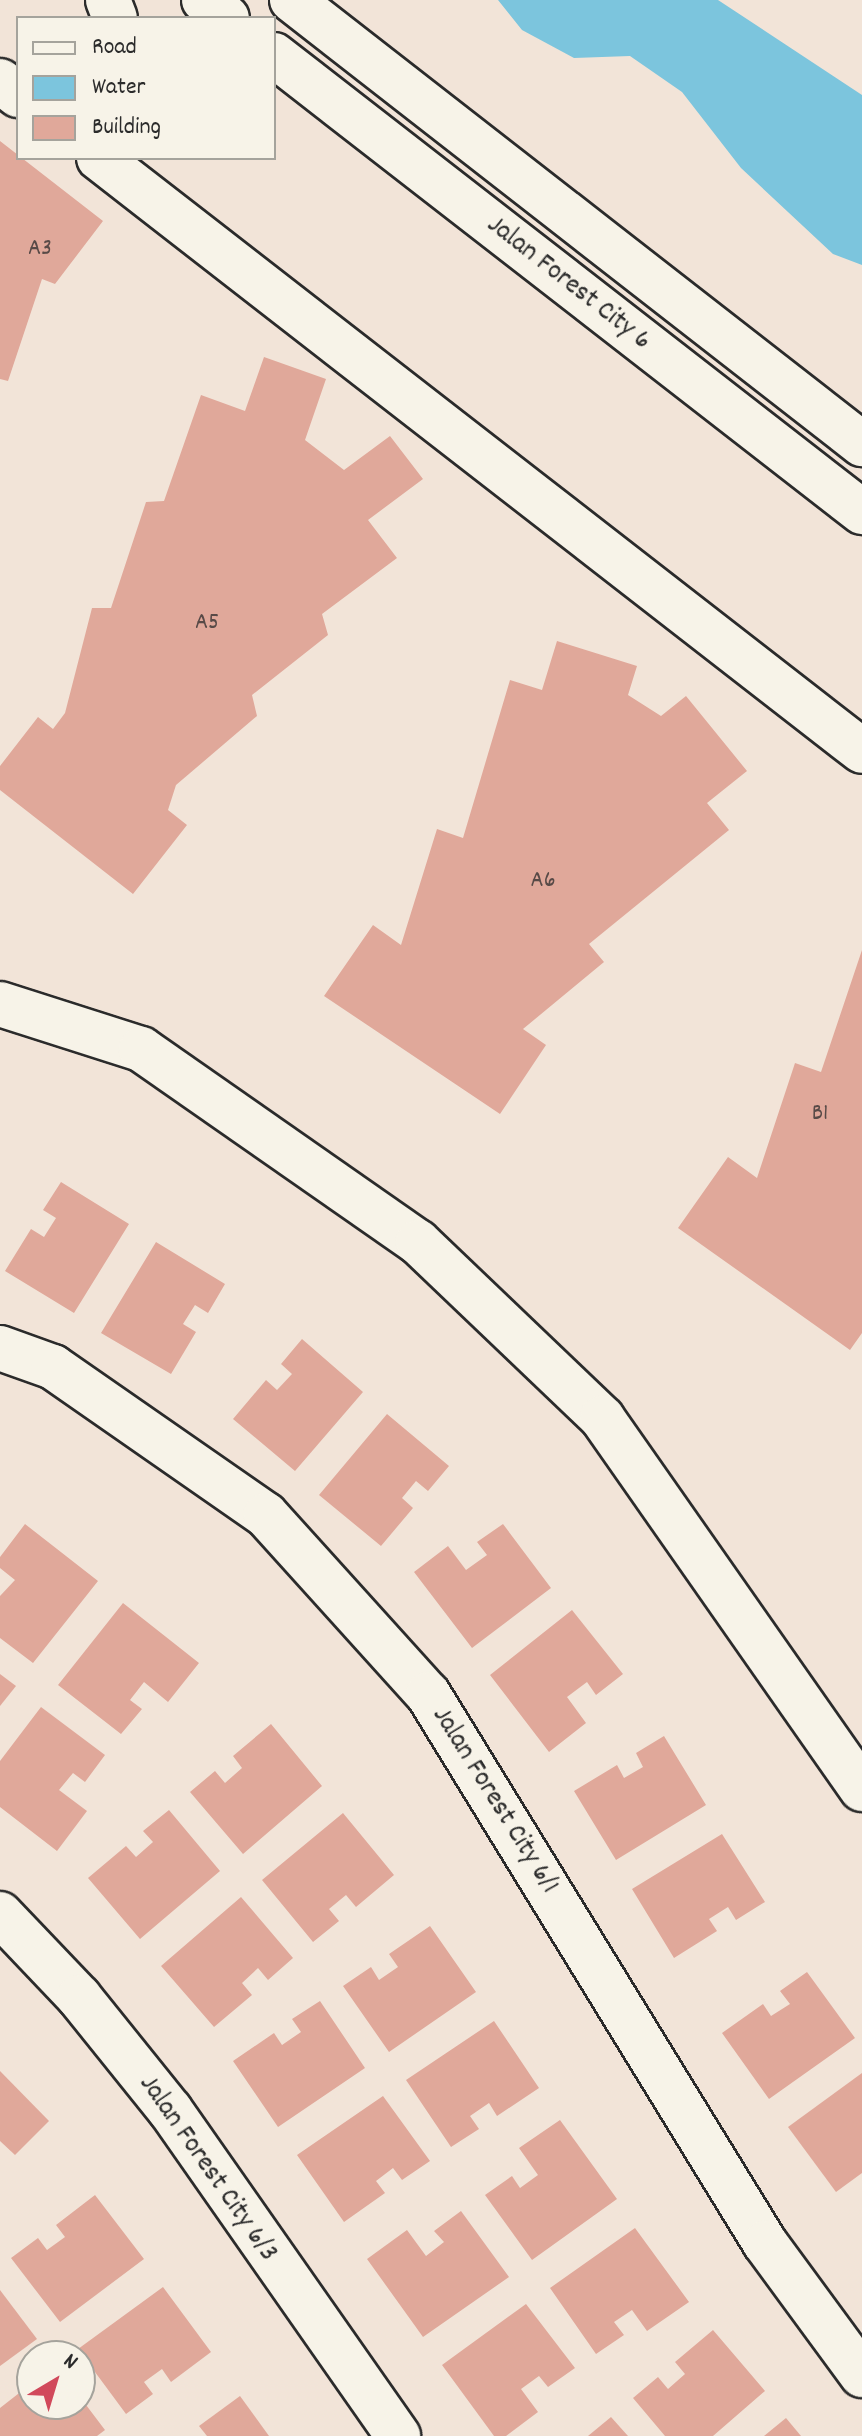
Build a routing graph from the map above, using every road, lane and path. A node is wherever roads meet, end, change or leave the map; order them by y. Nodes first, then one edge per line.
1 (204, 0) edge
2 (292, 0) edge
3 (224, 16) edge
4 (276, 57) edge
5 (0, 81) edge
6 (276, 90) edge
7 (16, 93) edge
8 (338, 105) junction
9 (102, 160) edge
10 (862, 444) edge
11 (862, 512) edge
12 (862, 751) edge
13 (0, 1004) edge
14 (0, 1348) edge
15 (862, 1789) edge
16 (0, 1914) edge
17 (862, 2375) edge
18 (398, 2436) edge

1 - 3 street
2 - 10 street, Jalan Forest City 6
4 - 8 street, Jalan Forest City 6
5 - 7 street
6 - 8 street
8 - 11 street, Jalan Forest City 6
9 - 12 street
13 - 15 street
14 - 17 street, Jalan Forest City 6/1
16 - 18 street, Jalan Forest City 6/3

